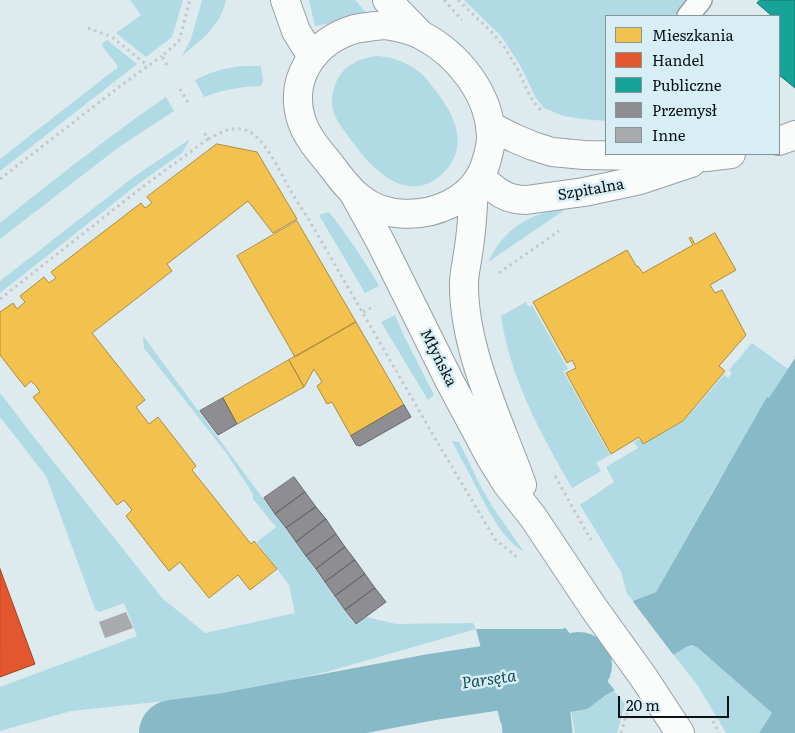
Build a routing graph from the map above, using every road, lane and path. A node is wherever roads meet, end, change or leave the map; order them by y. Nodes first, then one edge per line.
1 (190, 0) edge
2 (285, 0) edge
3 (387, 0) edge
4 (444, 0) edge
5 (458, 0) edge
6 (701, 0) edge
7 (689, 15) edge
8 (464, 22) dead end
9 (88, 28) dead end
10 (420, 34) junction
11 (162, 56) junction
12 (312, 57) junction
13 (167, 65) dead end
14 (148, 66) junction
15 (180, 89) dead end
16 (188, 104) dead end
17 (548, 116) dead end
18 (490, 126) junction
19 (204, 132) dead end
20 (795, 135) edge
21 (208, 140) junction
22 (780, 141) edge
23 (719, 156) edge
24 (0, 180) edge
25 (477, 181) junction
26 (353, 192) junction
27 (562, 229) dead end
28 (493, 278) dead end
29 (0, 298) edge
30 (533, 517) junction
31 (519, 559) dead end
32 (628, 708) dead end
33 (621, 733) edge
34 (680, 733) edge

1 - 11 path
2 - 12 street
3 - 10 street
4 - 8 path
5 - 17 path
6 - 7 lane
9 - 14 path
10 - 12 street
10 - 18 street
11 - 13 path
11 - 14 path
12 - 26 street
14 - 24 path
15 - 16 path
18 - 23 street, Szpitalna
18 - 25 street
19 - 21 path
20 - 22 street
21 - 29 path
21 - 31 path
23 - 25 street, Szpitalna
25 - 26 street
25 - 30 street, Młyńska
26 - 30 street, Młyńska
27 - 28 path
30 - 34 street, Młyńska
32 - 33 path

